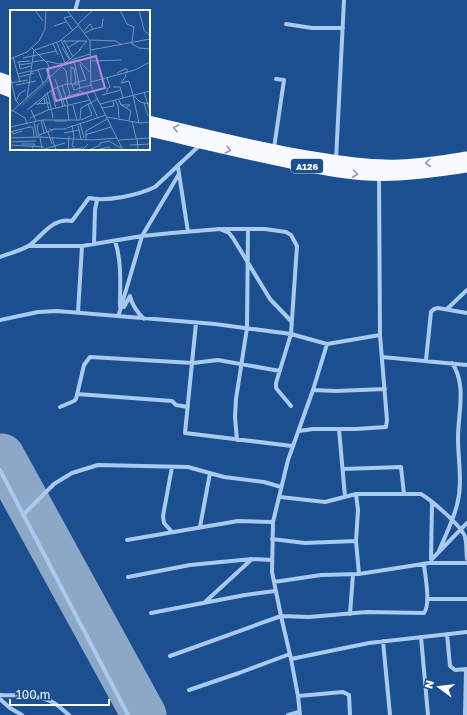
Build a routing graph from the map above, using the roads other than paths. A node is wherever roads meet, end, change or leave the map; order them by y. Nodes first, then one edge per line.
1 (78, 0) edge
2 (344, 0) edge
3 (75, 10) edge
4 (286, 24) dead end
5 (343, 28) junction
6 (0, 78) edge
7 (276, 79) dead end
8 (10, 82) edge
9 (0, 88) edge
10 (10, 92) edge
11 (150, 121) edge
12 (150, 130) edge
13 (202, 144) junction
14 (273, 150) junction
15 (467, 157) edge
16 (336, 161) junction
17 (178, 167) junction
18 (467, 167) edge
19 (179, 174) junction
20 (379, 175) junction
21 (97, 200) junction
22 (220, 229) junction
23 (248, 229) junction
24 (188, 232) junction
25 (142, 236) junction
26 (115, 240) junction
27 (94, 244) junction
28 (29, 246) junction
29 (82, 246) junction
30 (0, 257) edge
31 (247, 263) junction
32 (467, 290) edge
33 (446, 309) junction
34 (78, 313) junction
35 (467, 313) edge
36 (119, 316) junction
37 (144, 319) junction
38 (0, 320) edge
39 (291, 321) junction
40 (196, 322) junction
41 (246, 328) junction
42 (291, 334) junction
43 (380, 335) junction
44 (327, 344) junction
45 (382, 357) junction
46 (426, 360) junction
47 (452, 362) junction
48 (193, 363) junction
49 (242, 364) junction
50 (467, 365) edge
51 (280, 371) junction
52 (384, 389) junction
53 (313, 390) junction
54 (77, 394) junction
55 (60, 406) dead end
56 (291, 406) dead end
57 (188, 407) junction
58 (340, 429) junction
59 (299, 431) junction
60 (237, 440) junction
61 (292, 446) junction
62 (172, 467) junction
63 (343, 469) junction
64 (0, 470) edge
65 (210, 473) junction
66 (281, 487) junction
67 (356, 494) junction
68 (404, 494) junction
69 (345, 496) junction
70 (280, 497) junction
71 (431, 501) junction
72 (23, 514) junction
73 (452, 520) junction
74 (273, 522) junction
75 (467, 523) edge
76 (200, 527) junction
77 (460, 530) junction
78 (172, 532) junction
79 (272, 539) junction
80 (127, 540) dead end
81 (356, 541) junction
82 (439, 551) junction
83 (252, 559) junction
84 (272, 560) junction
85 (467, 560) edge
86 (428, 562) junction
87 (467, 563) edge
88 (353, 574) junction
89 (359, 574) junction
90 (128, 577) dead end
91 (274, 582) junction
92 (275, 591) junction
93 (427, 599) junction
94 (467, 599) edge
95 (204, 602) junction
96 (151, 613) dead end
97 (350, 614) junction
98 (281, 616) junction
99 (467, 632) edge
100 (447, 634) junction
101 (421, 637) junction
102 (383, 642) junction
103 (170, 656) dead end
104 (290, 656) junction
105 (467, 669) edge
106 (189, 690) dead end
107 (0, 695) edge
108 (298, 696) junction
109 (0, 699) edge
110 (299, 713) edge
111 (22, 715) edge
112 (69, 715) edge
113 (128, 715) edge
114 (288, 715) edge
115 (350, 715) edge
116 (390, 715) edge
117 (428, 715) edge
118 (466, 715) edge

1 - 3 street
2 - 5 street
4 - 5 street
5 - 16 street
6 - 8 highway
7 - 14 street
9 - 10 highway
14 -> 11 highway, A126
12 - 13 highway, A126
13 - 17 street
13 -> 20 highway, A126
14 - 16 highway, A126
15 -> 16 highway, A126
17 - 19 street
17 - 21 street
18 - 20 highway, A126
19 - 24 street
19 - 25 street
20 - 43 street
21 - 27 street
21 - 28 street
22 - 23 street
22 - 24 street
22 - 31 street
23 - 31 street
23 - 39 street
24 - 25 street
25 - 26 street
25 - 36 street
26 - 27 street
26 - 36 street
27 - 29 street
28 - 29 street
28 - 30 street
29 - 34 street
31 - 39 street
31 - 41 street
32 - 33 street
33 - 35 street
33 - 46 street
34 - 36 street
34 - 38 street
36 - 37 street
36 - 37 street
37 - 40 street
39 - 42 street
40 - 41 street
40 - 48 street
41 - 42 street
41 - 49 street
42 - 44 street
42 - 51 street
43 - 44 street
43 - 45 street
44 - 53 street
45 - 46 street
45 - 52 street
46 - 47 street
47 - 50 street
47 - 73 street
48 - 49 street
48 - 54 street
48 - 57 street
49 - 51 street
49 - 60 street
51 - 56 street
52 - 53 street
52 - 58 street
53 - 59 street
54 - 55 street
54 - 57 street
57 - 60 street
58 - 59 street
58 - 63 street
59 - 61 street
60 - 61 street
61 - 66 street
62 - 65 street
62 - 72 street
62 - 78 street
63 - 68 street
63 - 69 street
64 - 72 street
65 - 66 street
65 - 76 street
66 - 70 street
67 - 68 street
67 - 69 street
67 - 81 street
68 - 71 street
69 - 70 street
70 - 74 street
71 - 73 street
71 - 86 street
72 - 113 street
73 - 77 street
73 - 82 street
74 - 76 street
74 - 79 street
75 - 77 street
76 - 78 street
77 - 82 street
77 - 85 street
78 - 80 street
79 - 81 street
79 - 84 street
81 - 89 street
82 - 86 street
83 - 84 street
83 - 90 street
83 - 95 street
84 - 91 street
86 - 87 street
86 - 89 street
86 - 93 street
88 - 89 street
88 - 91 street
88 - 97 street
91 - 92 street
92 - 95 street
92 - 98 street
93 - 94 street
93 - 97 street
95 - 96 street
97 - 98 street
98 - 103 street
98 - 104 street
99 - 100 street
100 - 101 street
100 - 105 street
101 - 102 street
101 - 117 street
102 - 104 street
102 - 116 street
104 - 106 street
104 - 108 street
105 - 118 street
107 - 112 street
108 - 110 street
108 - 115 street
109 - 111 street
110 - 114 street

